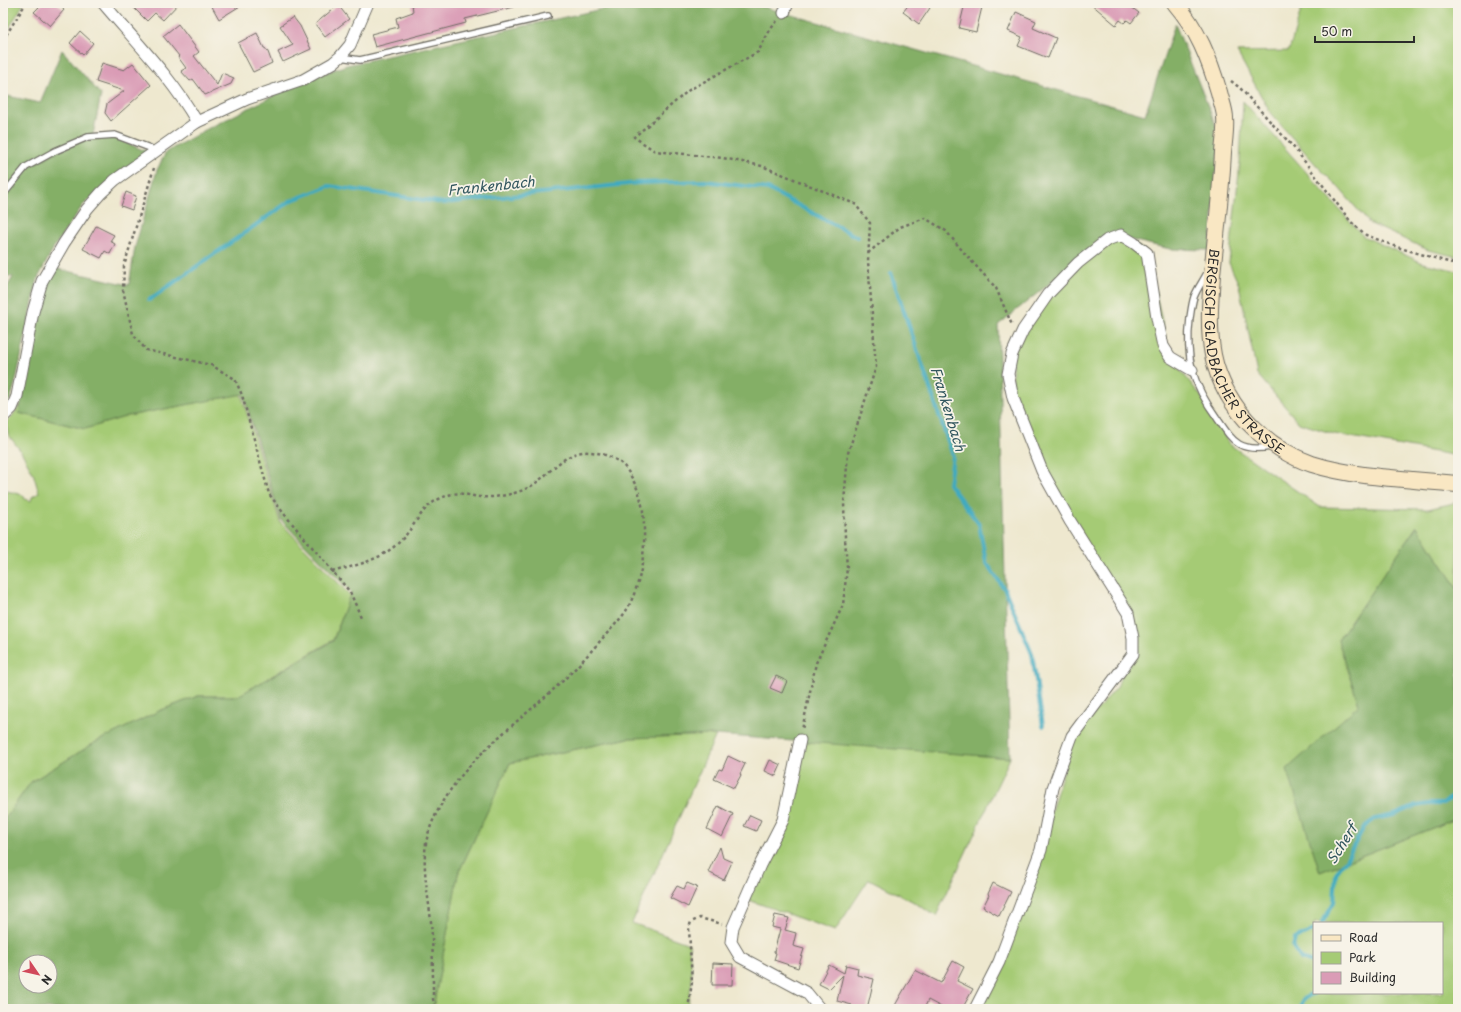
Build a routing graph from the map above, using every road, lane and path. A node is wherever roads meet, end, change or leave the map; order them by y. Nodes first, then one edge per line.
1 (26, 3) edge
2 (103, 3) edge
3 (368, 3) edge
4 (1175, 3) edge
5 (786, 8) edge
6 (548, 16) dead end
7 (3, 40) edge
8 (340, 57) junction
9 (1230, 85) dead end
10 (197, 122) junction
11 (156, 152) junction
12 (3, 195) edge
13 (868, 253) junction
14 (1213, 262) junction
15 (1458, 265) edge
16 (1017, 343) junction
17 (1192, 370) junction
18 (3, 417) edge
19 (1276, 446) junction
20 (1458, 484) edge
21 (332, 572) junction
22 (361, 617) dead end
23 (800, 740) joint
24 (732, 927) junction
25 (435, 1009) edge
26 (688, 1009) edge
27 (820, 1009) edge
28 (975, 1009) edge

1 - 7 path
2 - 10 street
3 - 8 street
4 - 14 main road, BERGISCH GLADBACHER STRASSE
5 - 13 path
6 - 8 lane
8 - 10 street
9 - 15 path
10 - 11 street
11 - 12 lane
11 - 18 street
11 - 21 path
13 - 16 path
13 - 23 path
14 - 17 lane
14 - 19 main road, BERGISCH GLADBACHER STRASSE
16 - 17 street
16 - 28 street
17 - 19 lane
19 - 20 main road, BERGISCH GLADBACHER STRASSE
21 - 22 path
21 - 25 path
23 - 24 street
24 - 26 path
24 - 27 street

